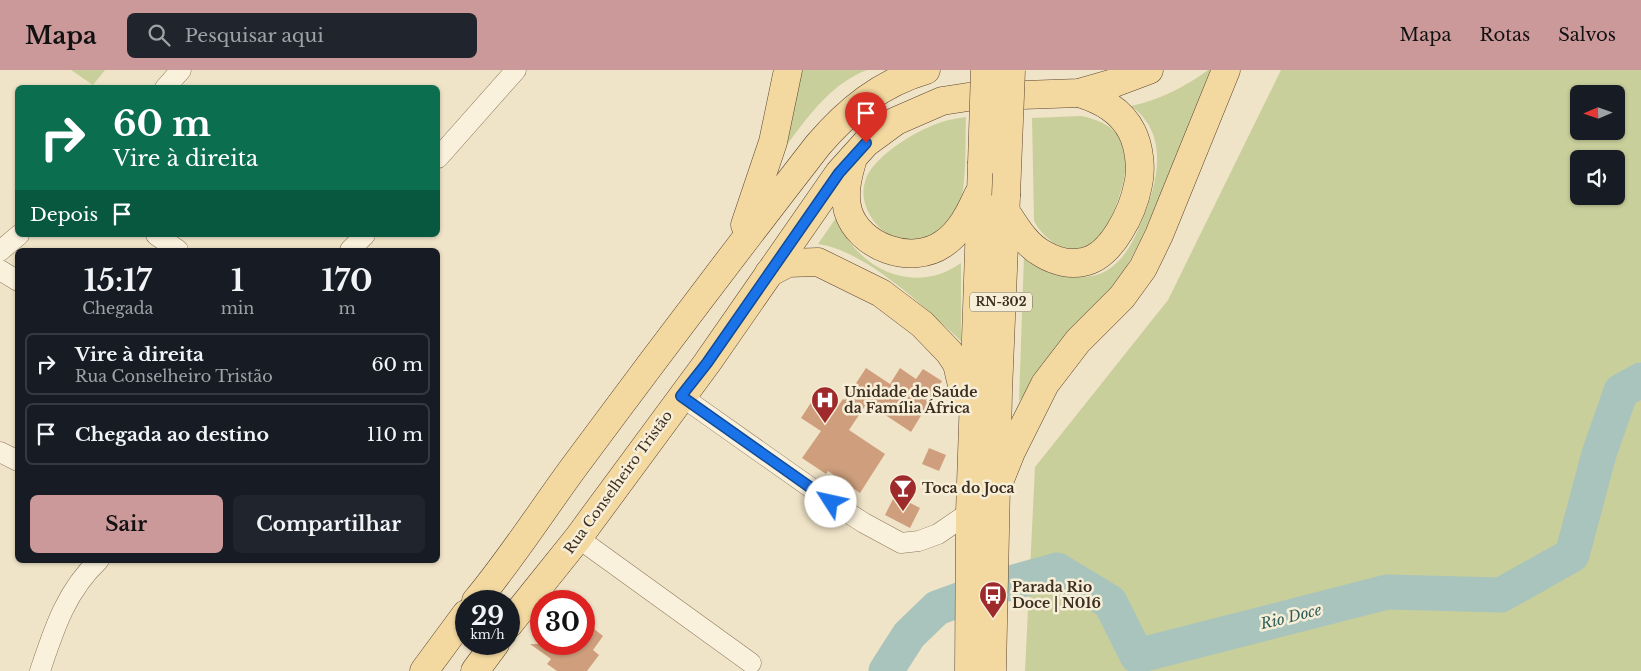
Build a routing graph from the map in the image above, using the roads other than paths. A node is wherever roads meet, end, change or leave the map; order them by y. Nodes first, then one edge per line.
1 (182, 70) edge
2 (516, 70) edge
3 (788, 70) edge
4 (926, 70) edge
5 (985, 70) edge
6 (1011, 70) edge
7 (1149, 70) edge
8 (1226, 70) edge
9 (168, 85) edge
10 (1078, 93) junction
11 (854, 154) junction
12 (440, 156) edge
13 (994, 190) junction
14 (17, 237) edge
15 (159, 237) edge
16 (363, 237) edge
17 (175, 248) edge
18 (352, 248) edge
19 (0, 252) edge
20 (735, 252) junction
21 (0, 270) edge
22 (769, 273) junction
23 (15, 279) edge
24 (681, 396) junction
25 (0, 452) edge
26 (15, 460) edge
27 (985, 483) junction
28 (978, 521) junction
29 (578, 538) junction
30 (97, 563) edge
31 (485, 590) edge
32 (520, 610) edge
33 (455, 629) edge
34 (487, 655) edge
35 (751, 663) dead end
36 (40, 671) edge
37 (424, 671) edge
38 (475, 671) edge
39 (969, 671) edge
40 (992, 671) edge

1 - 9 street
2 - 12 street
3 - 20 main road
4 - 20 main road
5 - 13 main road, RN-302, bridge
6 - 13 main road, RN-302, bridge
7 - 10 main road, Rua Conselheiro Tristão
8 - 27 main road
10 - 11 main road, Rua Conselheiro Tristão
10 - 13 main road
11 - 13 main road
11 - 22 main road, Rua Conselheiro Tristão
13 - 27 main road, RN-302
13 - 27 main road, RN-302
14 - 19 street
15 - 17 street
16 - 18 street
20 - 31 main road
21 - 23 street
22 - 24 main road, Rua Conselheiro Tristão
22 - 27 main road
24 - 28 street
24 - 29 main road, Rua Conselheiro Tristão
25 - 26 street
27 - 28 main road, RN-302
28 - 39 main road, RN-302
28 - 40 main road, RN-302
29 - 32 main road, Rua Conselheiro Tristão
29 - 35 street
30 - 36 street
33 - 37 main road
34 - 38 main road

